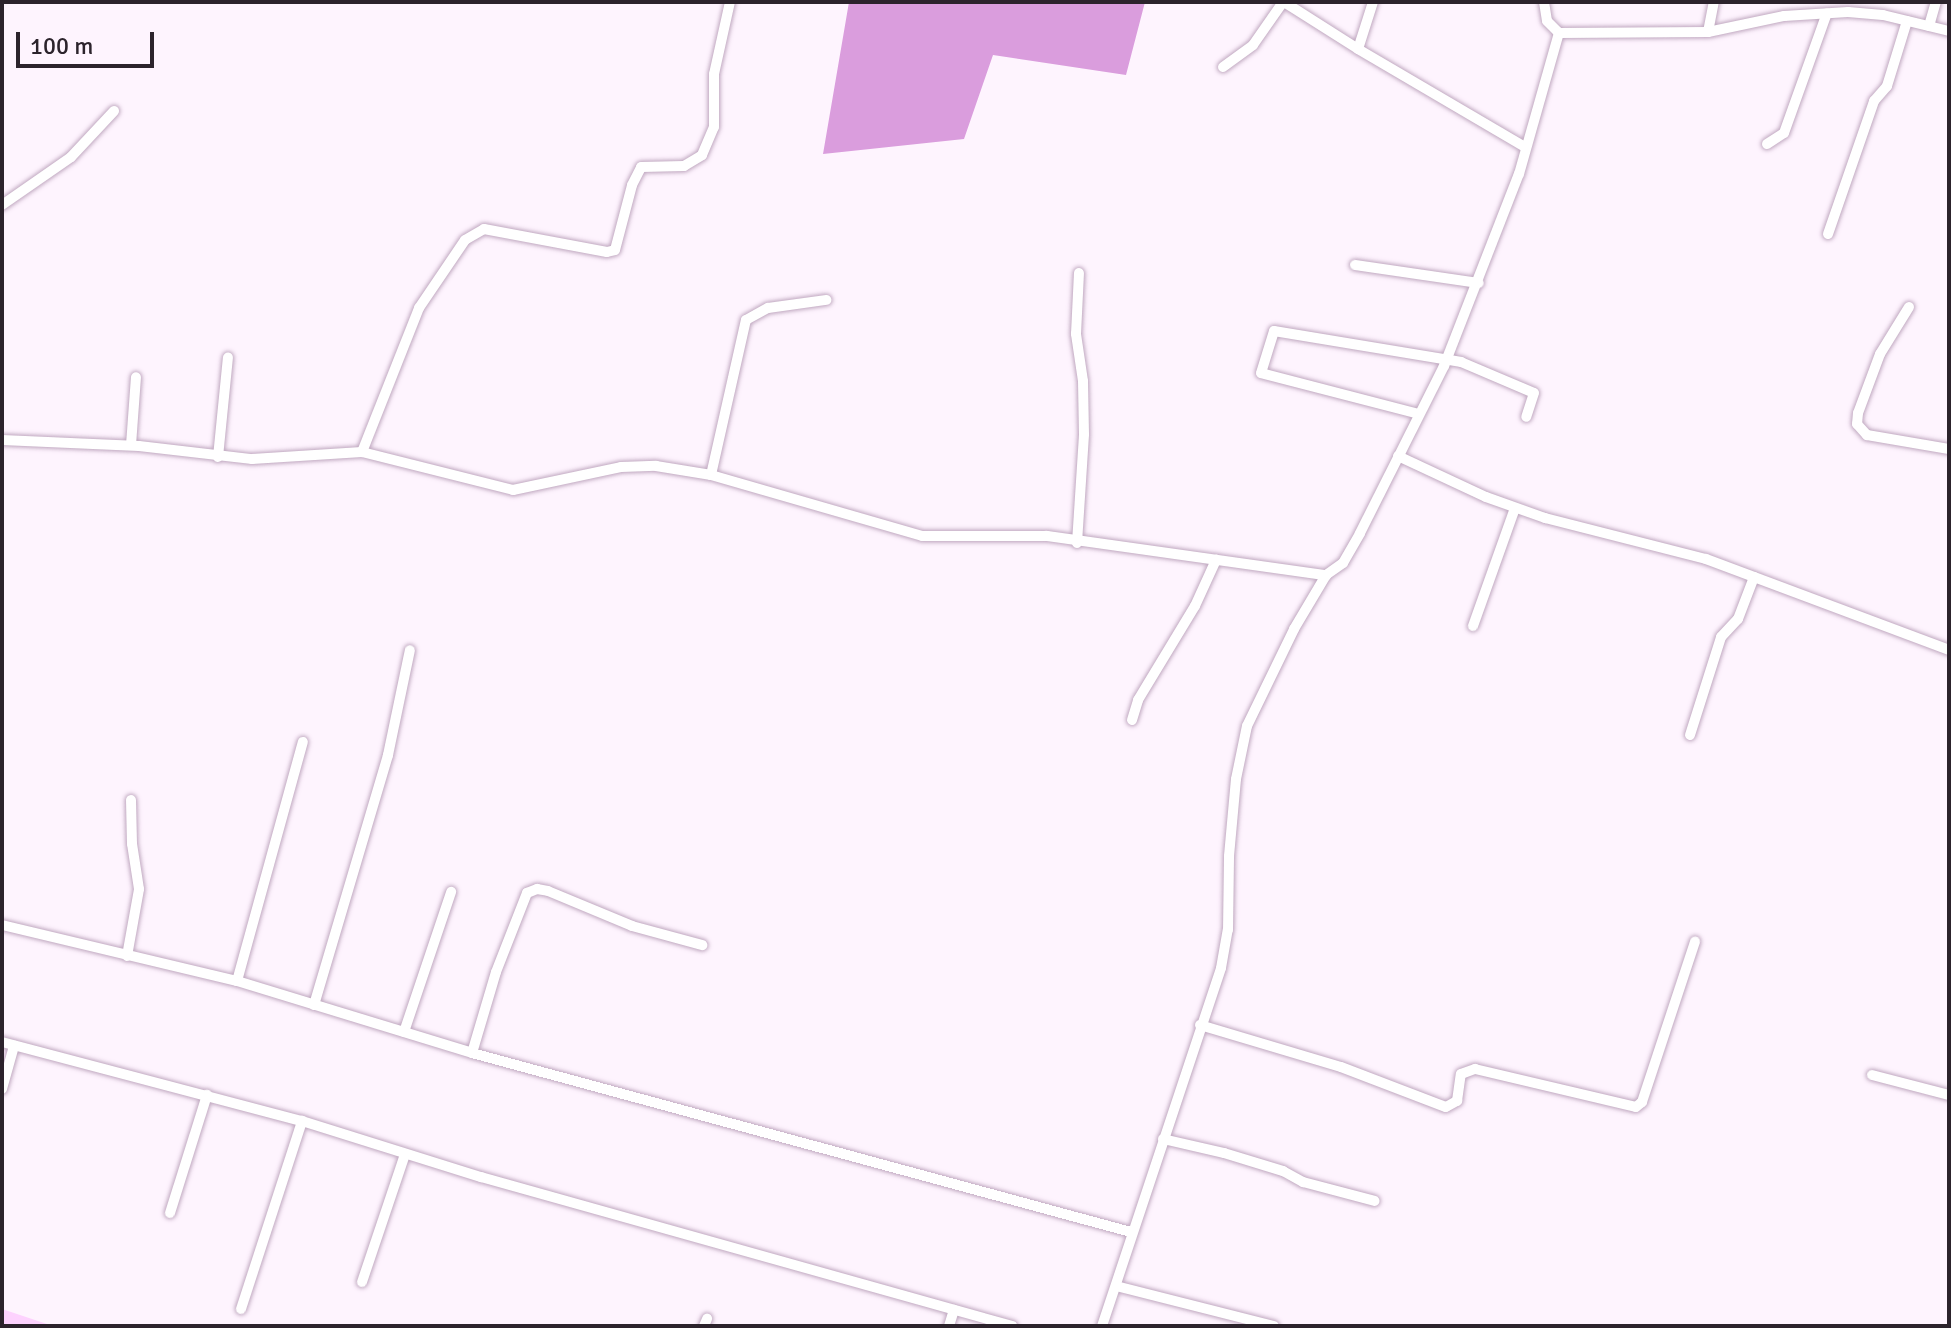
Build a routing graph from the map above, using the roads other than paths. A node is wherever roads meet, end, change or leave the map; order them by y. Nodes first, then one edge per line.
1 (730, 2) edge
2 (1284, 2) edge
3 (1373, 2) edge
4 (1544, 2) edge
5 (1714, 2) edge
6 (1936, 2) edge
7 (1827, 13) junction
8 (1907, 21) junction
9 (1929, 26) junction
10 (1949, 31) edge
11 (1708, 32) junction
12 (1559, 33) junction
13 (1358, 49) junction
14 (1223, 67) dead end
15 (114, 111) dead end
16 (1767, 144) dead end
17 (1525, 147) junction
18 (2, 205) edge
19 (1828, 234) dead end
20 (1355, 265) dead end
21 (1079, 273) dead end
22 (1479, 283) junction
23 (826, 300) dead end
24 (1909, 307) dead end
25 (228, 357) dead end
26 (1447, 358) junction
27 (136, 377) dead end
28 (1419, 414) junction
29 (1526, 417) dead end
30 (2, 440) edge
31 (131, 445) junction
32 (1949, 449) edge
33 (362, 452) junction
34 (1398, 456) junction
35 (218, 457) junction
36 (711, 475) junction
37 (1515, 508) junction
38 (1077, 543) junction
39 (1216, 560) junction
40 (1326, 575) junction
41 (1754, 577) junction
42 (1473, 626) dead end
43 (410, 650) dead end
44 (1949, 650) edge
45 (1132, 720) dead end
46 (1690, 735) dead end
47 (303, 742) dead end
48 (131, 800) dead end
49 (451, 892) dead end
50 (2, 925) edge
51 (1695, 942) dead end
52 (702, 945) dead end
53 (127, 956) junction
54 (237, 981) junction
55 (314, 1005) junction
56 (1200, 1025) junction
57 (404, 1032) junction
58 (2, 1042) edge
59 (14, 1046) junction
60 (472, 1053) junction
61 (1872, 1075) dead end
62 (2, 1089) edge
63 (207, 1095) junction
64 (1949, 1095) edge
65 (302, 1121) junction
66 (1163, 1139) junction
67 (405, 1154) junction
68 (1375, 1201) dead end
69 (170, 1213) dead end
70 (1131, 1232) junction
71 (362, 1282) dead end
72 (1116, 1286) junction
73 (241, 1309) dead end
74 (954, 1310) junction
75 (949, 1326) edge
76 (1012, 1326) edge
77 (1102, 1326) edge
78 (1274, 1326) edge

1 - 33 street
2 - 13 street
2 - 14 street
3 - 13 street
4 - 12 street
5 - 11 street
6 - 9 street
7 - 8 street
7 - 11 street
7 - 16 street
8 - 9 street
8 - 19 street
9 - 10 street
11 - 12 street
12 - 17 street
13 - 17 street
15 - 18 street
17 - 22 street
20 - 22 street
21 - 38 street
22 - 26 street
23 - 36 street
24 - 32 street
25 - 35 street
26 - 28 street
26 - 28 street
26 - 29 street
27 - 31 street
28 - 34 street
30 - 31 street
31 - 35 street
33 - 35 street
33 - 36 street
34 - 37 street
34 - 40 street
36 - 38 street
37 - 41 street
37 - 42 street
38 - 39 street
39 - 40 street
39 - 45 street
40 - 56 street
41 - 44 street
41 - 46 street
43 - 55 street
47 - 54 street
48 - 53 street
49 - 57 street
50 - 53 street
51 - 56 street
52 - 60 street
53 - 54 street
54 - 55 street
55 - 57 street
56 - 66 street
57 - 60 street
58 - 59 street
59 - 62 street
59 - 63 street
60 - 70 street
61 - 64 street
63 - 65 street
63 - 69 street
65 - 67 street
65 - 73 street
66 - 68 street
66 - 70 street
67 - 71 street
67 - 74 street
70 - 72 street
72 - 77 street
72 - 78 street
74 - 75 street
74 - 76 street

